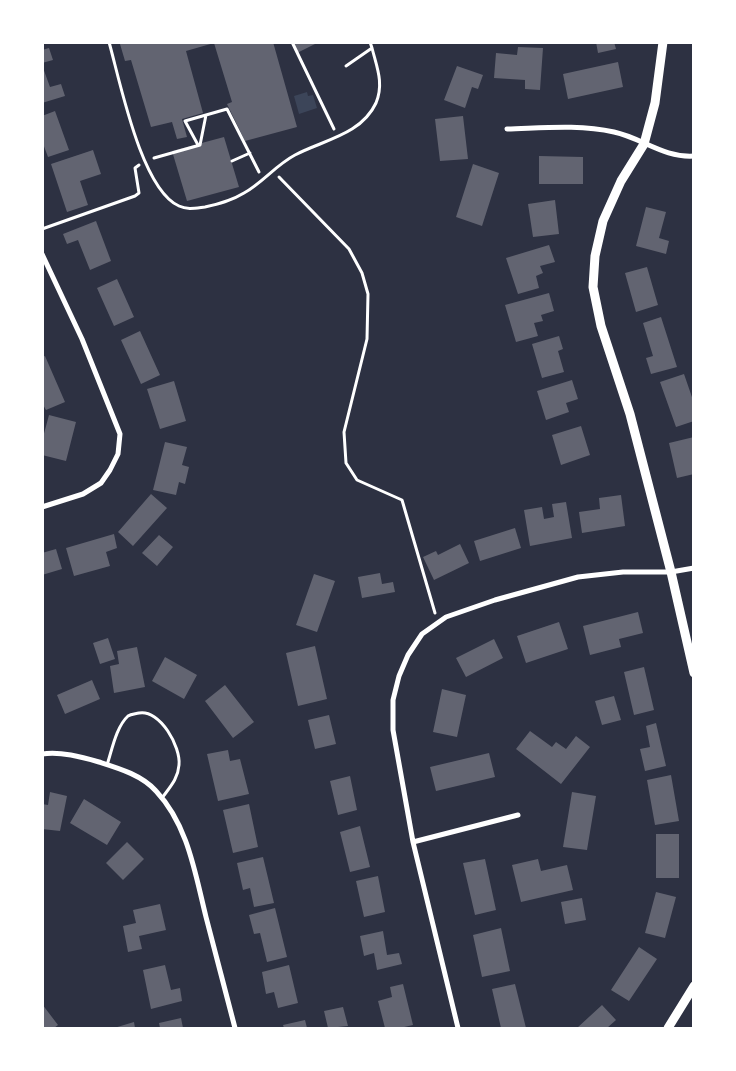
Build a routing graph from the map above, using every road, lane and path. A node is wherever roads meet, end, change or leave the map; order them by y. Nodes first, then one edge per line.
1 (109, 42) edge
2 (292, 42) edge
3 (370, 42) edge
4 (662, 42) edge
5 (372, 48) junction
6 (346, 66) dead end
7 (206, 115) junction
8 (507, 129) dead end
9 (338, 137) junction
10 (644, 144) junction
11 (198, 145) junction
12 (250, 153) junction
13 (694, 156) edge
14 (144, 161) junction
15 (232, 162) dead end
16 (272, 171) junction
17 (263, 179) junction
18 (42, 230) edge
19 (42, 254) edge
20 (42, 506) edge
21 (694, 568) edge
22 (671, 572) junction
23 (438, 623) junction
24 (694, 673) edge
25 (42, 754) edge
26 (107, 765) junction
27 (162, 798) junction
28 (518, 816) dead end
29 (413, 842) junction
30 (694, 986) edge
31 (235, 1028) edge
32 (458, 1028) edge
33 (668, 1028) edge

1 - 14 lane
2 - 9 path
3 - 5 lane
4 - 10 street
5 - 6 lane
5 - 9 lane
7 - 11 path
7 - 11 path
7 - 12 path
8 - 10 street
9 - 16 lane
10 - 13 street
10 - 22 street
11 - 14 path
12 - 15 path
12 - 17 path
14 - 17 lane
14 - 18 path
16 - 17 lane
16 - 23 path
19 - 20 street
21 - 22 street
22 - 23 street
22 - 24 street
23 - 29 street
25 - 26 street
26 - 27 street
26 - 27 lane
27 - 31 street
28 - 29 street
29 - 32 street
30 - 33 street

